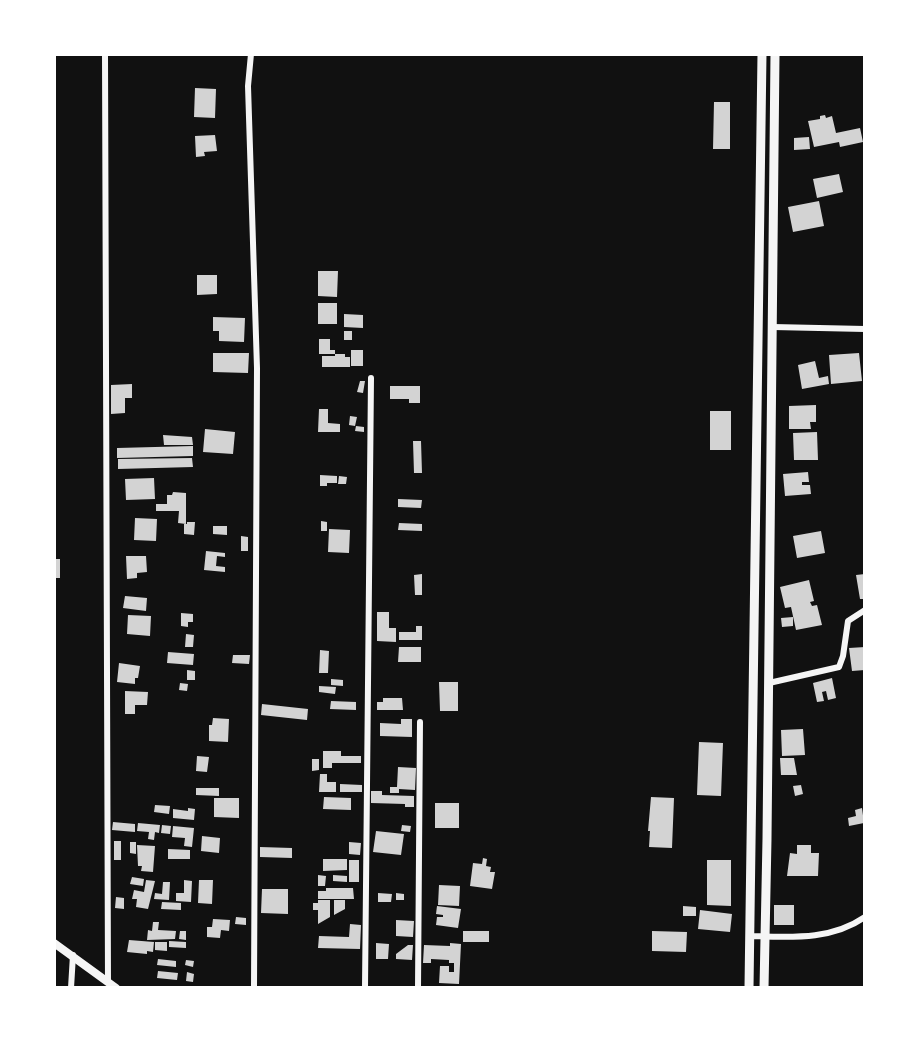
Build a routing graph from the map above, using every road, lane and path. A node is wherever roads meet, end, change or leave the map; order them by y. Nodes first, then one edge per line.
1 (105, 54) edge
2 (251, 54) edge
3 (762, 54) edge
4 (775, 54) edge
5 (758, 309) junction
6 (773, 309) junction
7 (773, 327) junction
8 (865, 329) edge
9 (372, 378) dead end
10 (865, 610) edge
11 (769, 683) junction
12 (421, 722) dead end
13 (865, 917) edge
14 (749, 936) junction
15 (765, 937) junction
16 (54, 943) edge
17 (73, 955) junction
18 (112, 985) edge
19 (71, 988) edge
20 (254, 988) edge
21 (365, 988) edge
22 (418, 988) edge
23 (749, 988) edge
24 (764, 988) edge

1 - 18 street
2 - 20 street
3 - 5 main road
4 - 6 main road
5 - 6 main road
5 - 14 main road
6 - 7 main road
7 - 8 street
7 - 11 main road
9 - 21 street
10 - 11 street
11 - 15 main road
12 - 22 street
13 - 15 street
14 - 15 street
14 - 23 main road
15 - 24 main road
16 - 17 street
17 - 18 street
17 - 19 street

